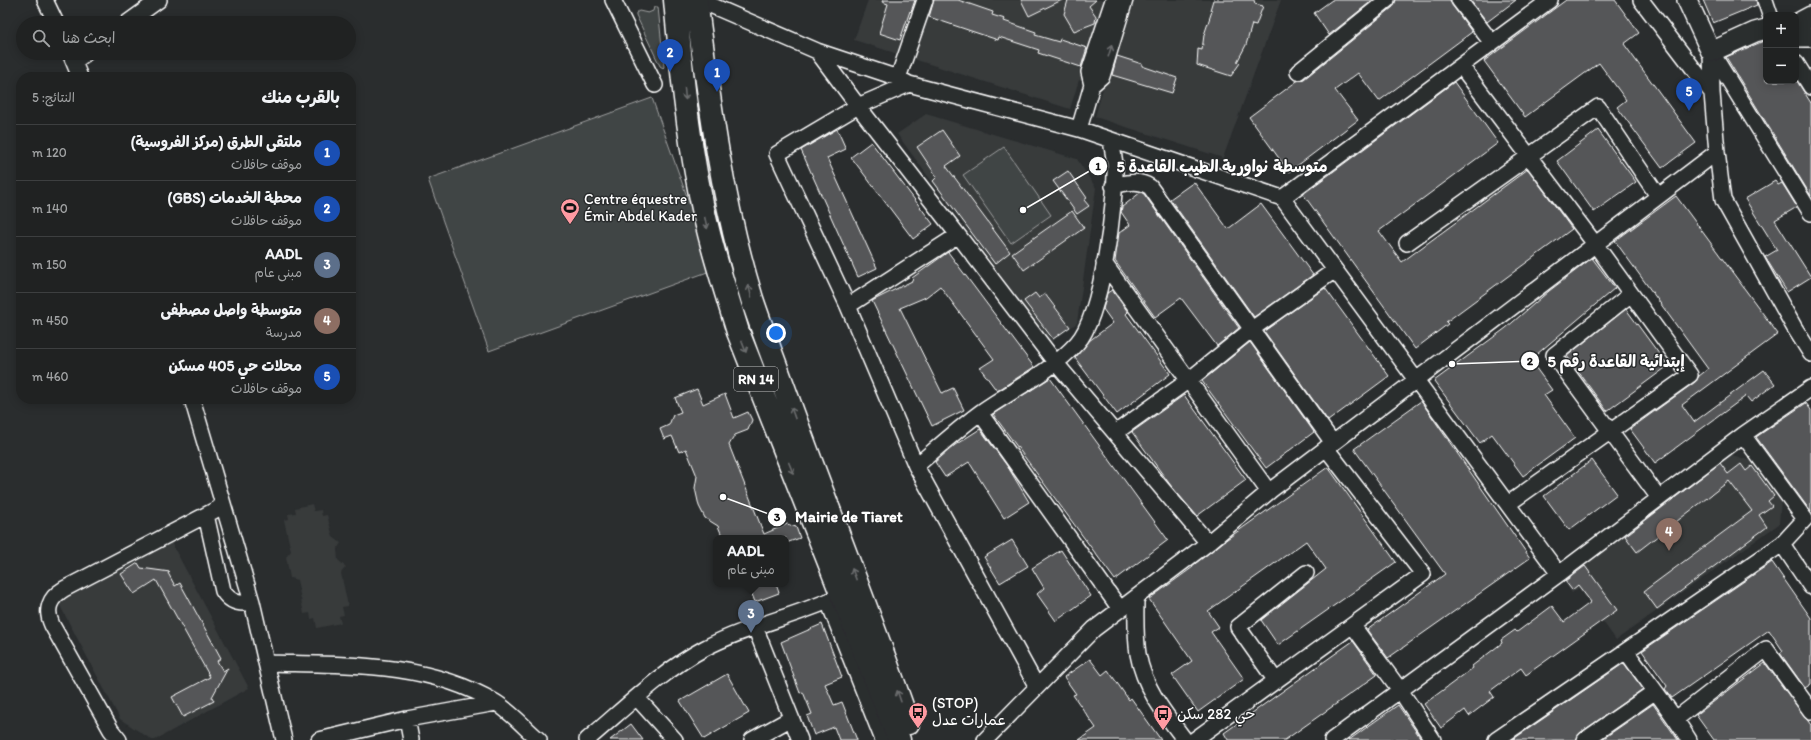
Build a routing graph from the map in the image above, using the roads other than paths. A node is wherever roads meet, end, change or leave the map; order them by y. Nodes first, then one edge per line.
1 (45, 0) edge
2 (159, 0) edge
3 (612, 0) edge
4 (675, 0) edge
5 (696, 0) edge
6 (699, 0) edge
7 (925, 0) edge
8 (1113, 0) edge
9 (1125, 0) edge
10 (1387, 0) edge
11 (1459, 0) edge
12 (1550, 0) edge
13 (1641, 0) edge
14 (1687, 0) edge
15 (1765, 0) edge
16 (1769, 12) edge
17 (53, 16) edge
18 (137, 16) edge
19 (1811, 16) edge
20 (1799, 22) edge
21 (1763, 30) edge
22 (1799, 37) edge
23 (1811, 37) edge
24 (1492, 43) junction
25 (817, 51) junction
26 (1711, 52) junction
27 (77, 60) edge
28 (1461, 66) junction
29 (1799, 68) edge
30 (79, 72) edge
31 (1298, 72) dead end
32 (903, 82) junction
33 (655, 85) dead end
34 (1092, 85) junction
35 (1811, 87) edge
36 (1712, 93) junction
37 (858, 106) junction
38 (1079, 129) junction
39 (1112, 140) junction
40 (1717, 152) junction
41 (1530, 157) junction
42 (1113, 186) junction
43 (1658, 196) junction
44 (1282, 198) junction
45 (1811, 213) edge
46 (958, 235) junction
47 (1407, 242) dead end
48 (1595, 244) junction
49 (1104, 263) junction
50 (1335, 270) junction
51 (1631, 294) junction
52 (848, 306) junction
53 (1252, 329) junction
54 (1811, 354) edge
55 (1055, 362) junction
56 (1189, 380) junction
57 (1416, 380) junction
58 (1811, 388) edge
59 (193, 404) edge
60 (980, 413) junction
61 (1610, 432) junction
62 (1115, 433) junction
63 (1743, 435) junction
64 (1329, 445) junction
65 (916, 466) junction
66 (1269, 492) junction
67 (1659, 498) junction
68 (1508, 504) junction
69 (223, 506) junction
70 (206, 515) junction
71 (1208, 544) junction
72 (1782, 544) junction
73 (1306, 573) dead end
74 (1559, 574) junction
75 (1811, 587) edge
76 (835, 598) junction
77 (1136, 598) junction
78 (252, 602) junction
79 (1120, 609) junction
80 (755, 626) junction
81 (1353, 626) junction
82 (1626, 651) junction
83 (267, 663) junction
84 (1276, 681) junction
85 (1037, 687) junction
86 (1400, 690) junction
87 (1654, 692) junction
88 (638, 698) junction
89 (496, 703) junction
90 (1811, 711) edge
91 (407, 719) junction
92 (790, 719) junction
93 (1676, 719) junction
94 (119, 740) edge
95 (284, 740) edge
96 (319, 740) edge
97 (411, 740) edge
98 (539, 740) edge
99 (587, 740) edge
100 (675, 740) edge
101 (752, 740) edge
102 (800, 740) edge
103 (883, 740) edge
104 (899, 740) edge
105 (914, 740) edge
106 (986, 740) edge
107 (1185, 740) edge
108 (1194, 740) edge
109 (1332, 740) edge
110 (1433, 740) edge
111 (1496, 740) edge
112 (1585, 740) edge
113 (1689, 740) edge

1 - 17 street
2 - 18 street
3 - 33 street
4 -> 76 highway, RN 14
105 -> 5 highway, RN 14
6 - 25 street
7 - 32 street
8 - 34 street
34 -> 9 street
10 - 31 street
11 - 24 street
12 - 24 street
13 - 36 street
14 - 26 main road
15 - 16 street
19 - 20 main road
21 - 26 main road
22 - 23 main road
24 - 28 street
25 - 32 street
25 - 37 street
26 - 36 street
26 - 45 street
27 - 30 street
28 - 41 street
28 - 44 street
29 - 35 street
32 - 37 street
32 - 38 street
34 - 38 street
36 - 40 street
37 - 46 street
37 - 52 street
38 - 39 street
39 - 42 street
39 - 44 street
40 - 43 street
40 - 54 street
41 - 43 street
41 - 47 street
41 - 48 street
42 - 49 street
42 - 53 street
43 - 48 street
44 - 50 street
46 - 52 street
46 - 55 street
48 - 51 street
48 - 57 street
49 - 55 street
49 - 56 street
50 - 53 street
50 - 57 street
51 - 61 street
51 - 61 street
52 - 65 street
53 - 56 street
53 - 64 street
55 - 60 street
55 - 62 street
56 - 62 street
56 - 66 street
57 - 64 street
57 - 68 street
58 - 63 street
59 - 69 street
60 - 65 street
60 - 79 street
61 - 67 street
61 - 68 street
62 - 71 street
63 - 67 street
63 - 72 street
64 - 66 street
64 - 81 street
65 - 85 street
66 - 71 street
67 - 74 street
68 - 74 street
69 - 70 street
69 - 78 street
70 - 78 street
70 - 94 street
71 - 77 street
72 - 75 street
72 - 82 street
73 - 84 street
74 - 86 street
76 - 80 street
76 - 103 street
76 - 104 highway, RN 14
77 - 79 street
77 - 107 street
78 - 83 street
79 - 85 street
80 - 88 street
80 - 92 street
81 - 84 street
81 - 86 street
82 - 87 street
82 - 111 street
83 - 89 street
83 - 95 street
84 - 108 street
85 - 106 street
86 - 109 street
86 - 110 street
87 - 93 street
87 - 112 street
88 - 99 street
88 - 100 street
89 - 91 street
89 - 98 street
90 - 93 street
91 - 96 street
91 - 97 street
92 - 101 street
92 - 102 street
93 - 113 street

